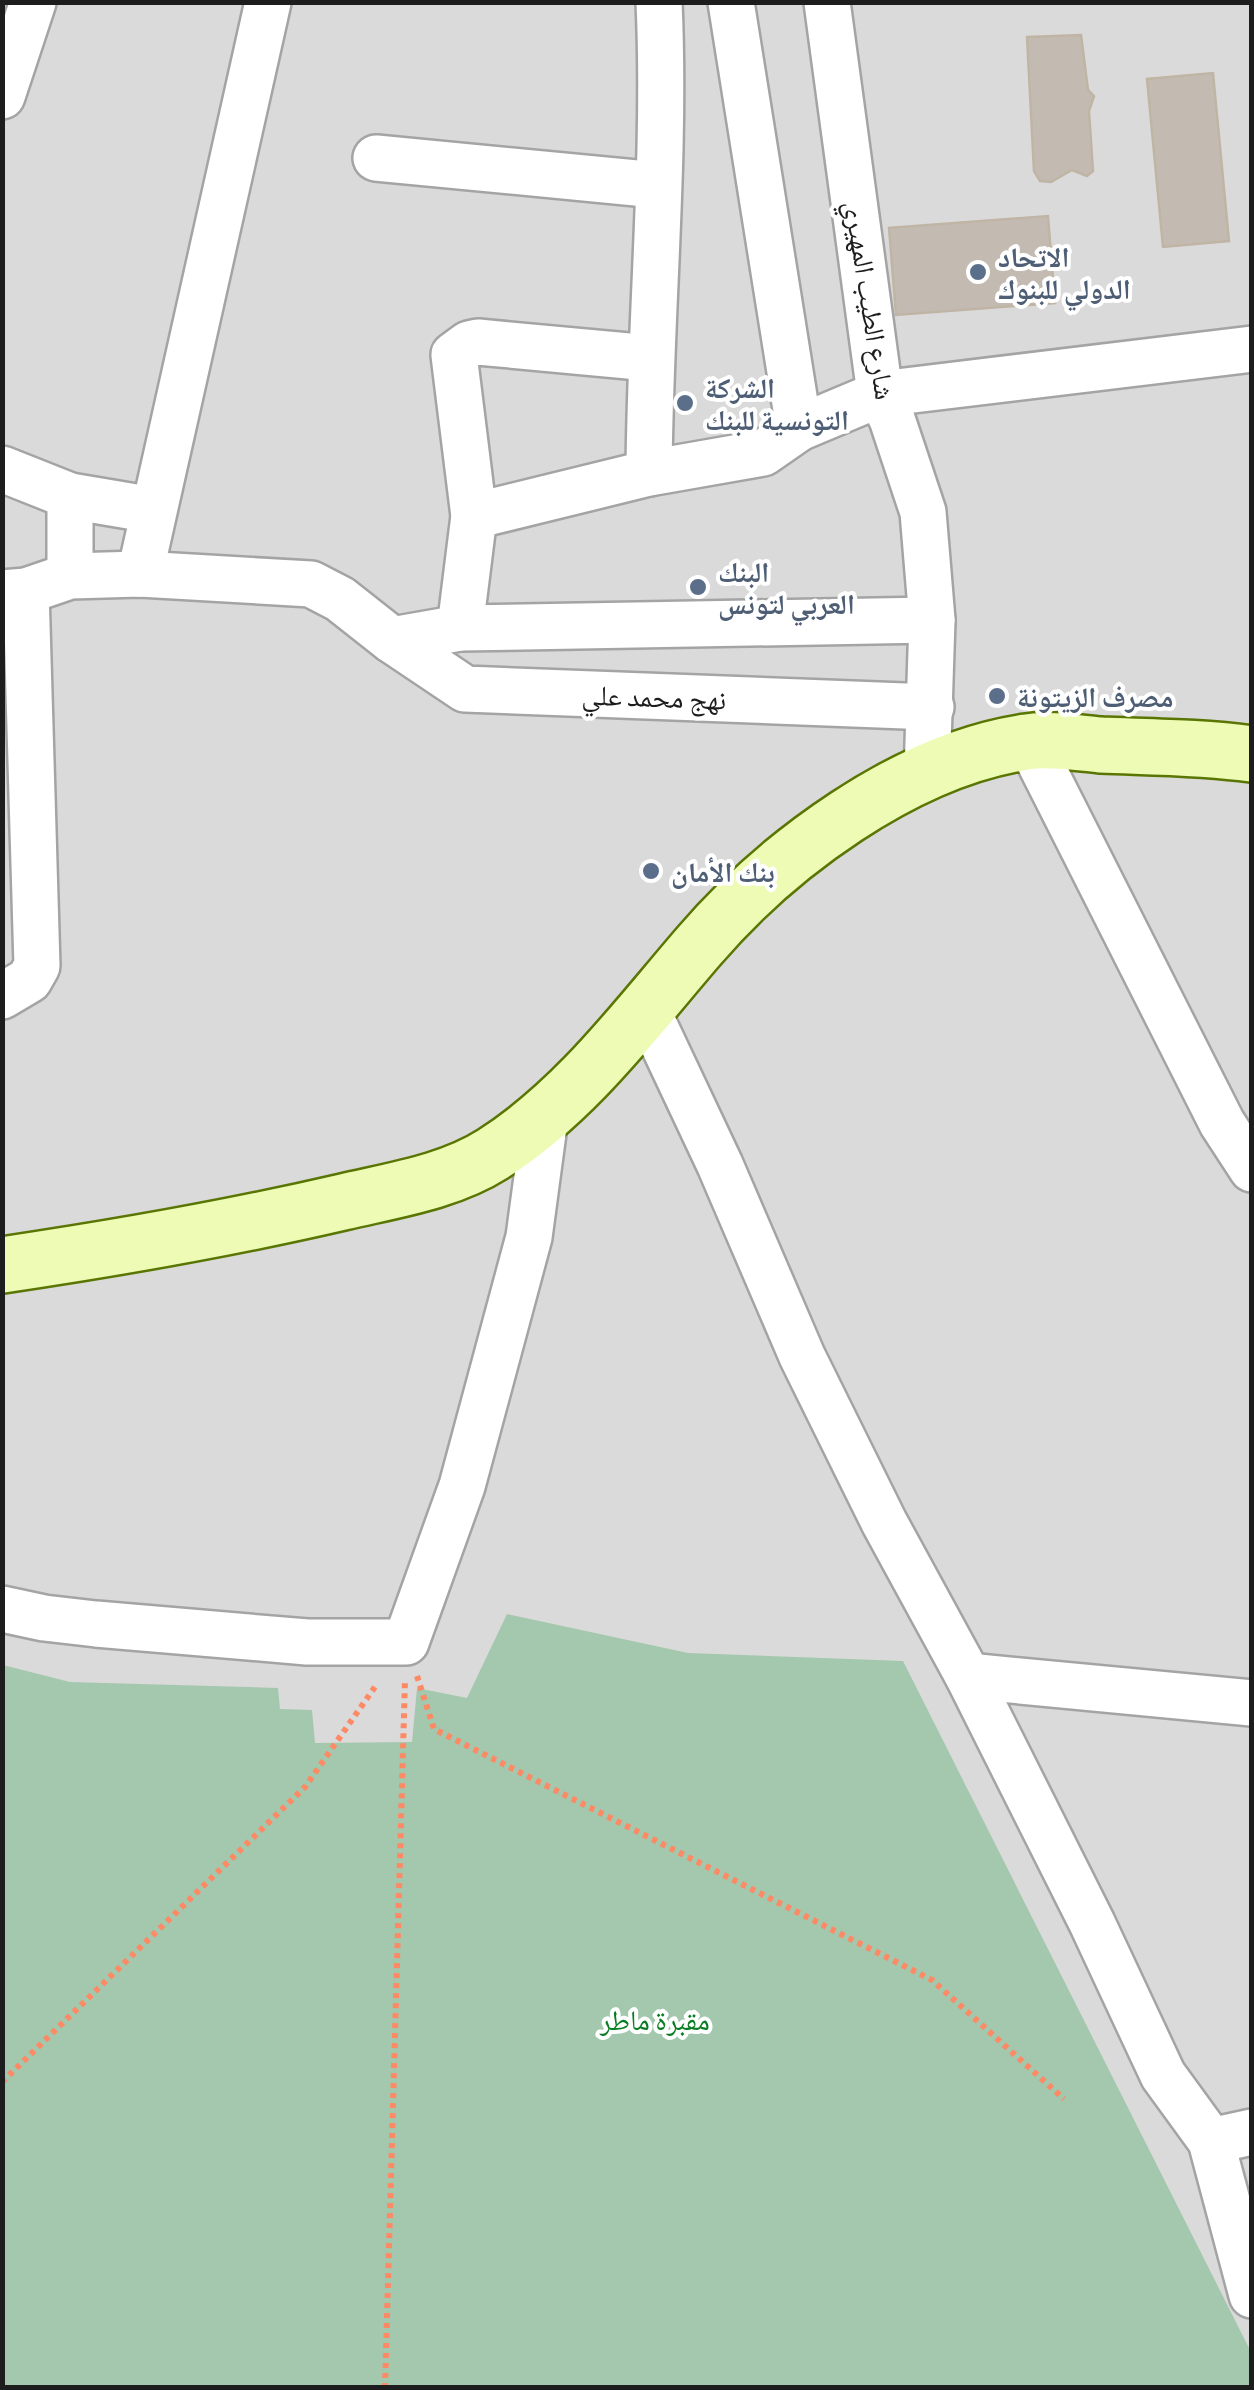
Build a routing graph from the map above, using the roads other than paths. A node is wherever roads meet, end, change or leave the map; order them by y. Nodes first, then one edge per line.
1 (33, 2) edge
2 (268, 2) edge
3 (659, 2) edge
4 (731, 2) edge
5 (828, 2) edge
6 (2, 96) edge
7 (376, 158) dead end
8 (656, 185) junction
9 (1252, 349) edge
10 (650, 358) junction
11 (880, 394) junction
12 (799, 428) junction
13 (2, 469) edge
14 (648, 473) junction
15 (70, 496) junction
16 (153, 510) junction
17 (474, 516) junction
18 (140, 574) junction
19 (70, 576) junction
20 (14, 592) edge
21 (932, 620) junction
22 (460, 628) junction
23 (392, 640) junction
24 (931, 707) junction
25 (1029, 741) junction
26 (1252, 754) edge
27 (928, 774) junction
28 (2, 996) edge
29 (648, 1010) junction
30 (545, 1118) junction
31 (1237, 1125) edge
32 (1252, 1169) edge
33 (2, 1265) edge
34 (2, 1609) edge
35 (968, 1676) junction
36 (1252, 1703) edge
37 (1231, 2136) edge
38 (1252, 2295) edge

1 - 6 street
2 - 16 street
3 - 8 street
4 - 12 street
5 - 11 street, شارع الطيب المهيري
7 - 8 street
8 - 10 street
9 - 11 street
10 - 14 street
10 - 17 street
11 - 12 street
11 - 21 street, شارع الطيب المهيري
12 - 14 street
13 - 15 street
14 - 17 street
15 - 16 street
15 - 19 street
16 - 18 street
17 - 22 street
18 - 19 street, نهج محمد علي
18 - 23 street, نهج محمد علي
19 - 20 street, نهج محمد علي
20 - 28 street
21 - 22 street
21 - 24 street, شارع الطيب المهيري
22 - 23 street
23 - 24 street, نهج محمد علي
24 - 27 street, شارع الطيب المهيري
25 - 26 main road
25 - 27 main road
25 - 31 street
27 - 29 main road
29 - 30 main road
29 - 35 street
30 - 33 main road
30 - 34 street
31 - 32 street
35 - 36 street
35 - 37 street
37 - 38 street

